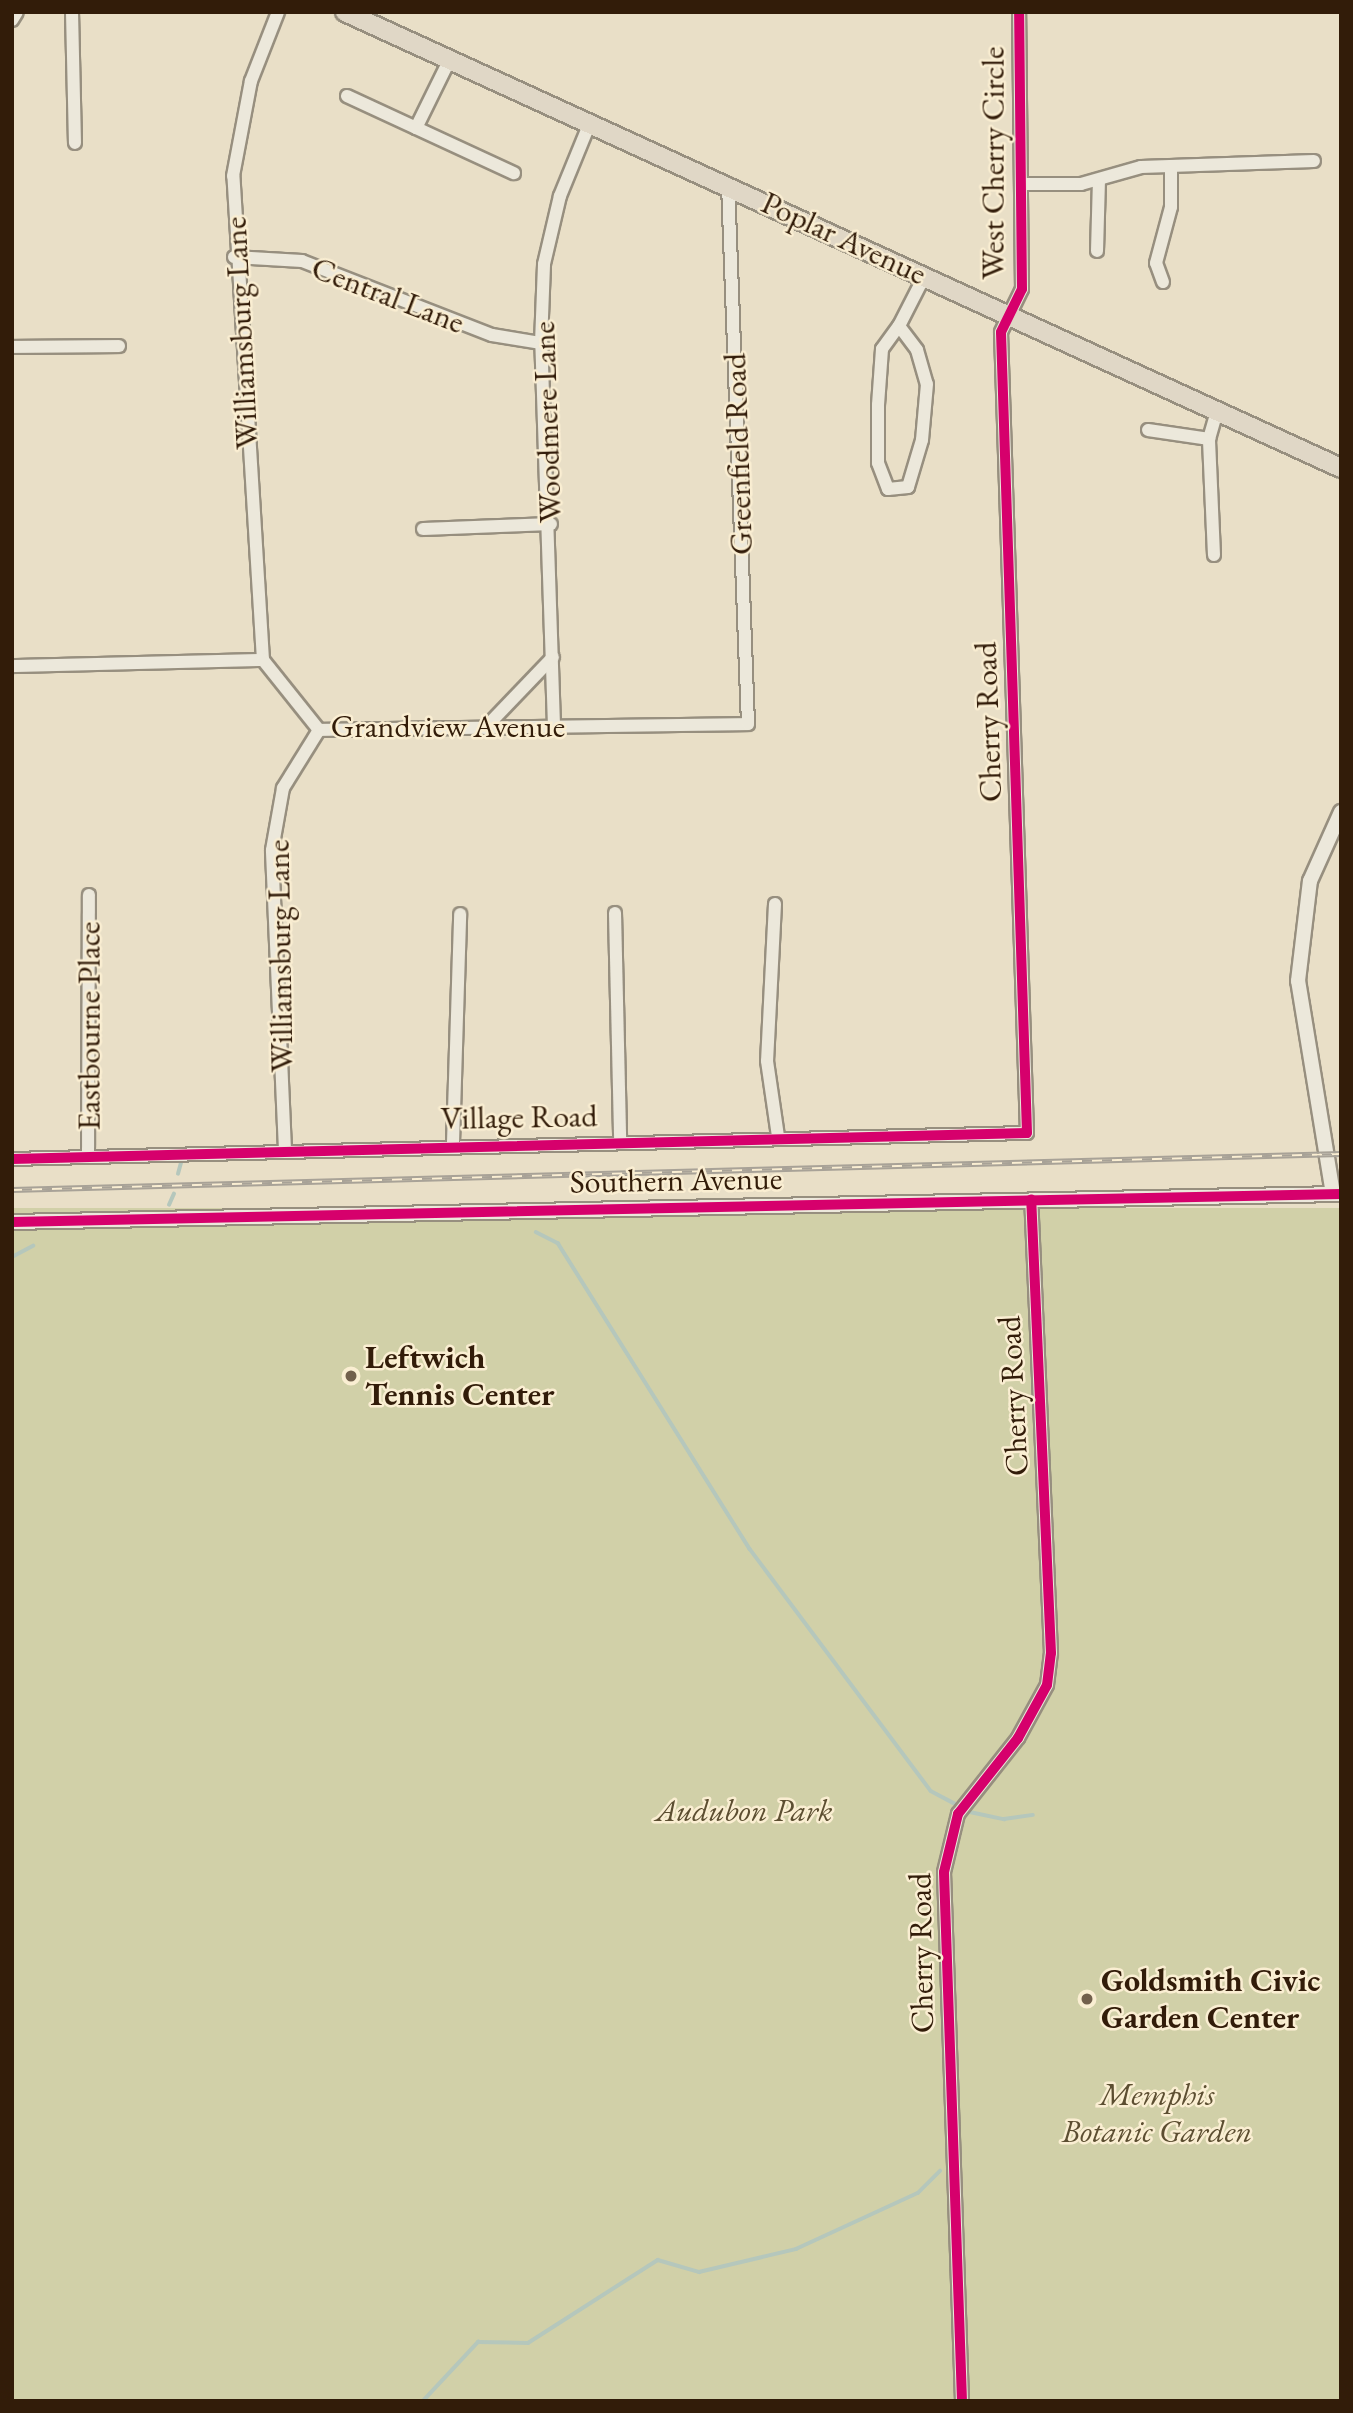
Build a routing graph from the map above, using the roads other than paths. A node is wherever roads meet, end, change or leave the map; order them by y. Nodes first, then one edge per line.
1 (17, 12) edge
2 (72, 12) edge
3 (278, 12) edge
4 (345, 12) edge
5 (1019, 12) edge
6 (12, 20) edge
7 (450, 59) junction
8 (347, 96) dead end
9 (589, 125) junction
10 (416, 128) junction
11 (75, 143) dead end
12 (1314, 161) dead end
13 (1171, 166) junction
14 (514, 173) dead end
15 (1099, 180) junction
16 (728, 184) junction
17 (1023, 184) junction
18 (1097, 251) dead end
19 (234, 257) junction
20 (925, 275) junction
21 (1163, 282) dead end
22 (1013, 313) junction
23 (899, 326) junction
24 (541, 342) junction
25 (119, 346) dead end
26 (12, 347) edge
27 (1217, 411) junction
28 (1148, 430) dead end
29 (1209, 439) junction
30 (1341, 468) edge
31 (551, 524) junction
32 (423, 529) dead end
33 (1214, 555) dead end
34 (553, 657) junction
35 (263, 660) junction
36 (12, 666) edge
37 (748, 724) joint
38 (554, 726) junction
39 (485, 727) junction
40 (319, 730) junction
41 (1341, 812) edge
42 (89, 895) dead end
43 (775, 904) dead end
44 (615, 913) dead end
45 (460, 914) dead end
46 (1027, 1133) joint
47 (778, 1136) junction
48 (620, 1142) junction
49 (453, 1143) junction
50 (285, 1150) junction
51 (89, 1156) junction
52 (12, 1159) edge
53 (1337, 1194) edge
54 (1031, 1199) junction
55 (12, 1223) edge
56 (962, 2401) edge

1 - 6 street
2 - 11 street
3 - 19 street, Williamsburg Lane
4 - 7 main road, Poplar Avenue
5 - 17 street, West Cherry Circle
7 - 9 main road, Poplar Avenue
7 - 10 street
8 - 10 street
9 - 16 main road, Poplar Avenue
9 - 24 street, Woodmere Lane
10 - 14 street
12 - 13 street
13 - 15 street
13 - 21 street
15 - 17 street
15 - 18 street
16 - 20 main road, Poplar Avenue
16 - 37 street, Greenfield Road
17 - 22 street, West Cherry Circle
19 - 24 street, Central Lane
19 - 35 street, Williamsburg Lane
20 - 22 main road, Poplar Avenue
20 - 23 street
22 - 27 main road, Poplar Avenue
22 - 46 street, Cherry Road
23 - 23 street
24 - 31 street, Woodmere Lane
25 - 26 street
27 - 29 street
27 - 30 main road, Poplar Avenue
28 - 29 street
29 - 33 street
31 - 32 street
31 - 34 street, Woodmere Lane
34 - 38 street, Woodmere Lane
34 - 39 street
35 - 36 street
35 - 40 street, Grandview Avenue
37 - 38 street, Grandview Avenue
38 - 39 street, Grandview Avenue
39 - 40 street, Grandview Avenue
40 - 50 street, Williamsburg Lane
41 - 53 street
42 - 51 street, Eastbourne Place
43 - 47 street
44 - 48 street
45 - 49 street
46 - 47 street, Village Road
47 - 48 street, Village Road
48 - 49 street, Village Road
49 - 50 street, Village Road
50 - 51 street, Village Road
51 - 52 street, Village Road
53 - 54 street, Southern Avenue
54 - 55 street, Southern Avenue
54 - 56 street, Cherry Road

